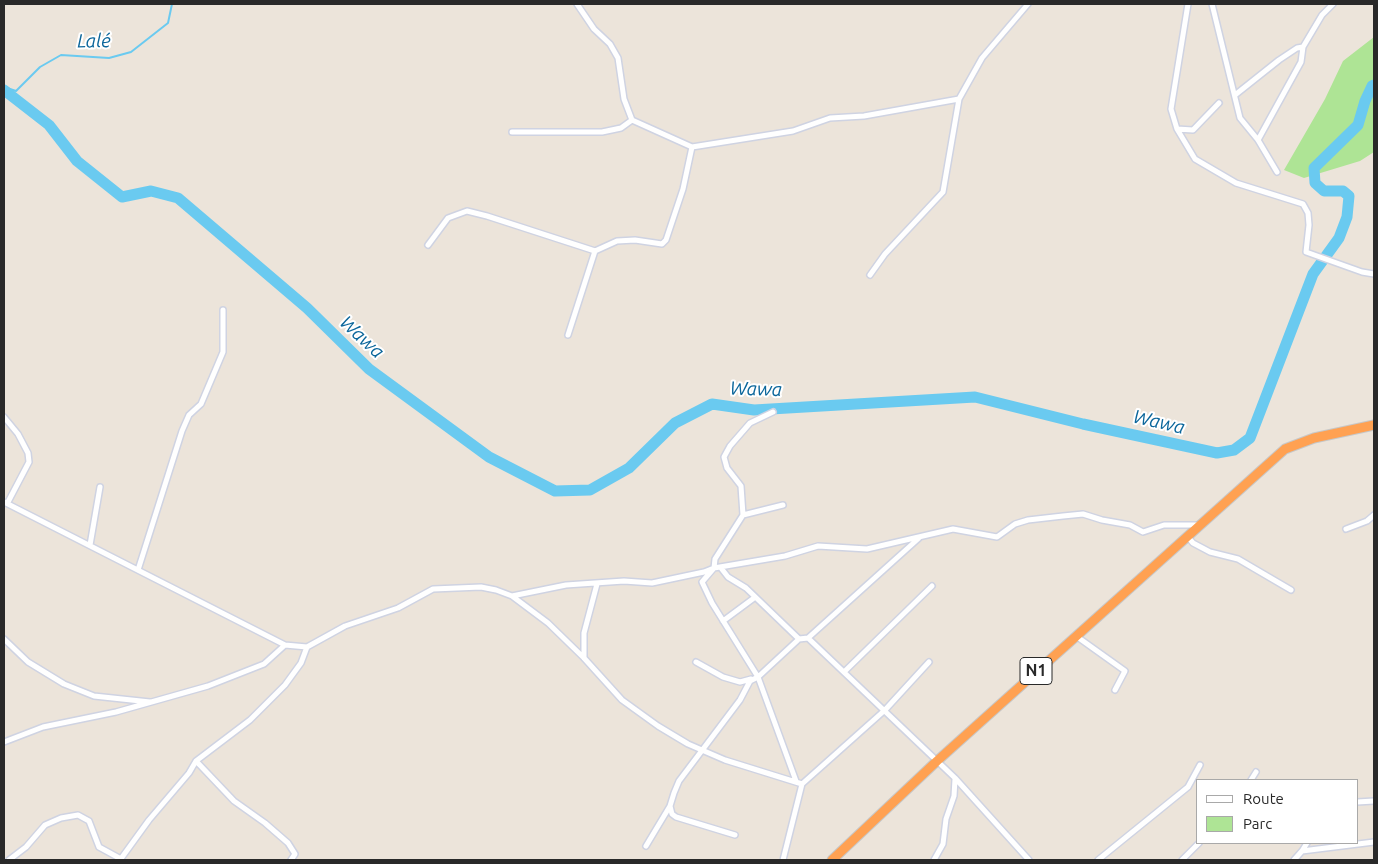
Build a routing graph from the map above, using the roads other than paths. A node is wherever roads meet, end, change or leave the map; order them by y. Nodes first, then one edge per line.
1 (577, 4) edge
2 (1028, 4) edge
3 (1188, 4) edge
4 (1212, 4) edge
5 (1333, 4) edge
6 (1303, 47) junction
7 (1235, 95) junction
8 (959, 99) junction
9 (1219, 103) dead end
10 (632, 120) junction
11 (1177, 129) junction
12 (512, 132) dead end
13 (1258, 140) junction
14 (692, 146) junction
15 (1277, 172) dead end
16 (428, 245) dead end
17 (595, 251) junction
18 (1374, 274) edge
19 (870, 275) dead end
20 (223, 310) dead end
21 (568, 335) dead end
22 (773, 412) dead end
23 (4, 417) edge
24 (1374, 426) edge
25 (100, 487) dead end
26 (6, 502) edge
27 (783, 505) dead end
28 (743, 515) junction
29 (1374, 515) edge
30 (1198, 525) junction
31 (1346, 529) dead end
32 (1187, 536) junction
33 (920, 538) junction
34 (90, 545) junction
35 (714, 568) junction
36 (721, 568) junction
37 (138, 570) junction
38 (596, 584) junction
39 (932, 586) dead end
40 (1291, 590) dead end
41 (512, 596) junction
42 (754, 598) junction
43 (723, 621) junction
44 (1076, 635) junction
45 (808, 638) junction
46 (4, 639) edge
47 (799, 639) junction
48 (285, 645) junction
49 (307, 647) junction
50 (584, 658) junction
51 (696, 662) dead end
52 (929, 662) dead end
53 (755, 672) junction
54 (844, 672) junction
55 (758, 677) junction
56 (750, 681) junction
57 (1115, 690) dead end
58 (153, 702) junction
59 (885, 710) junction
60 (4, 742) edge
61 (703, 750) junction
62 (196, 761) junction
63 (937, 761) junction
64 (1200, 765) dead end
65 (1256, 772) dead end
66 (954, 778) junction
67 (1252, 779) edge
68 (796, 781) junction
69 (802, 784) junction
70 (1374, 801) edge
71 (1358, 802) edge
72 (670, 806) junction
73 (735, 835) dead end
74 (1374, 842) edge
75 (1198, 844) edge
76 (1306, 844) edge
77 (646, 846) dead end
78 (1302, 851) junction
79 (120, 859) edge
80 (9, 860) edge
81 (291, 860) edge
82 (783, 860) edge
83 (832, 860) edge
84 (934, 860) edge
85 (1029, 860) edge
86 (1098, 860) edge
87 (1182, 860) edge
88 (1294, 860) edge

1 - 10 street
2 - 8 street
3 - 11 street
4 - 7 street
5 - 6 street
6 - 7 street
6 - 13 street
7 - 13 street
8 - 14 street
8 - 19 street
9 - 11 street
10 - 12 street
10 - 14 street
11 - 18 street
13 - 15 street
14 - 17 street
16 - 17 street
17 - 21 street
20 - 37 street
22 - 28 street
23 - 26 street
24 - 30 highway, N1
25 - 34 street
26 - 34 street
27 - 28 street
28 - 35 street
29 - 31 street
30 - 32 highway, N1
30 - 33 street
32 - 40 street
32 - 44 highway, N1
33 - 36 street
33 - 45 street
34 - 37 street
35 - 36 street
35 - 38 street
35 - 43 street
36 - 42 street
37 - 48 street
38 - 41 street
38 - 50 street
39 - 54 street
41 - 49 street
41 - 50 street
42 - 43 street
42 - 47 street
43 - 53 street
44 - 57 street
44 - 63 highway, N1
45 - 47 street
45 - 54 street
46 - 58 street
47 - 55 street
48 - 49 street
48 - 58 street
49 - 62 street
50 - 61 street
51 - 56 street
52 - 59 street
53 - 55 street
53 - 56 street
54 - 59 street
55 - 56 street
55 - 68 street
56 - 61 street
58 - 60 street
59 - 63 street
59 - 69 street
61 - 68 street
61 - 72 street
62 - 79 street
62 - 81 street
63 - 66 street
63 - 83 highway, N1
64 - 86 street
65 - 67 street
66 - 84 street
66 - 85 street
68 - 69 street
69 - 82 street
70 - 71 street
72 - 73 street
72 - 77 street
74 - 78 street
75 - 87 street
76 - 78 street
78 - 88 street
79 - 80 street

